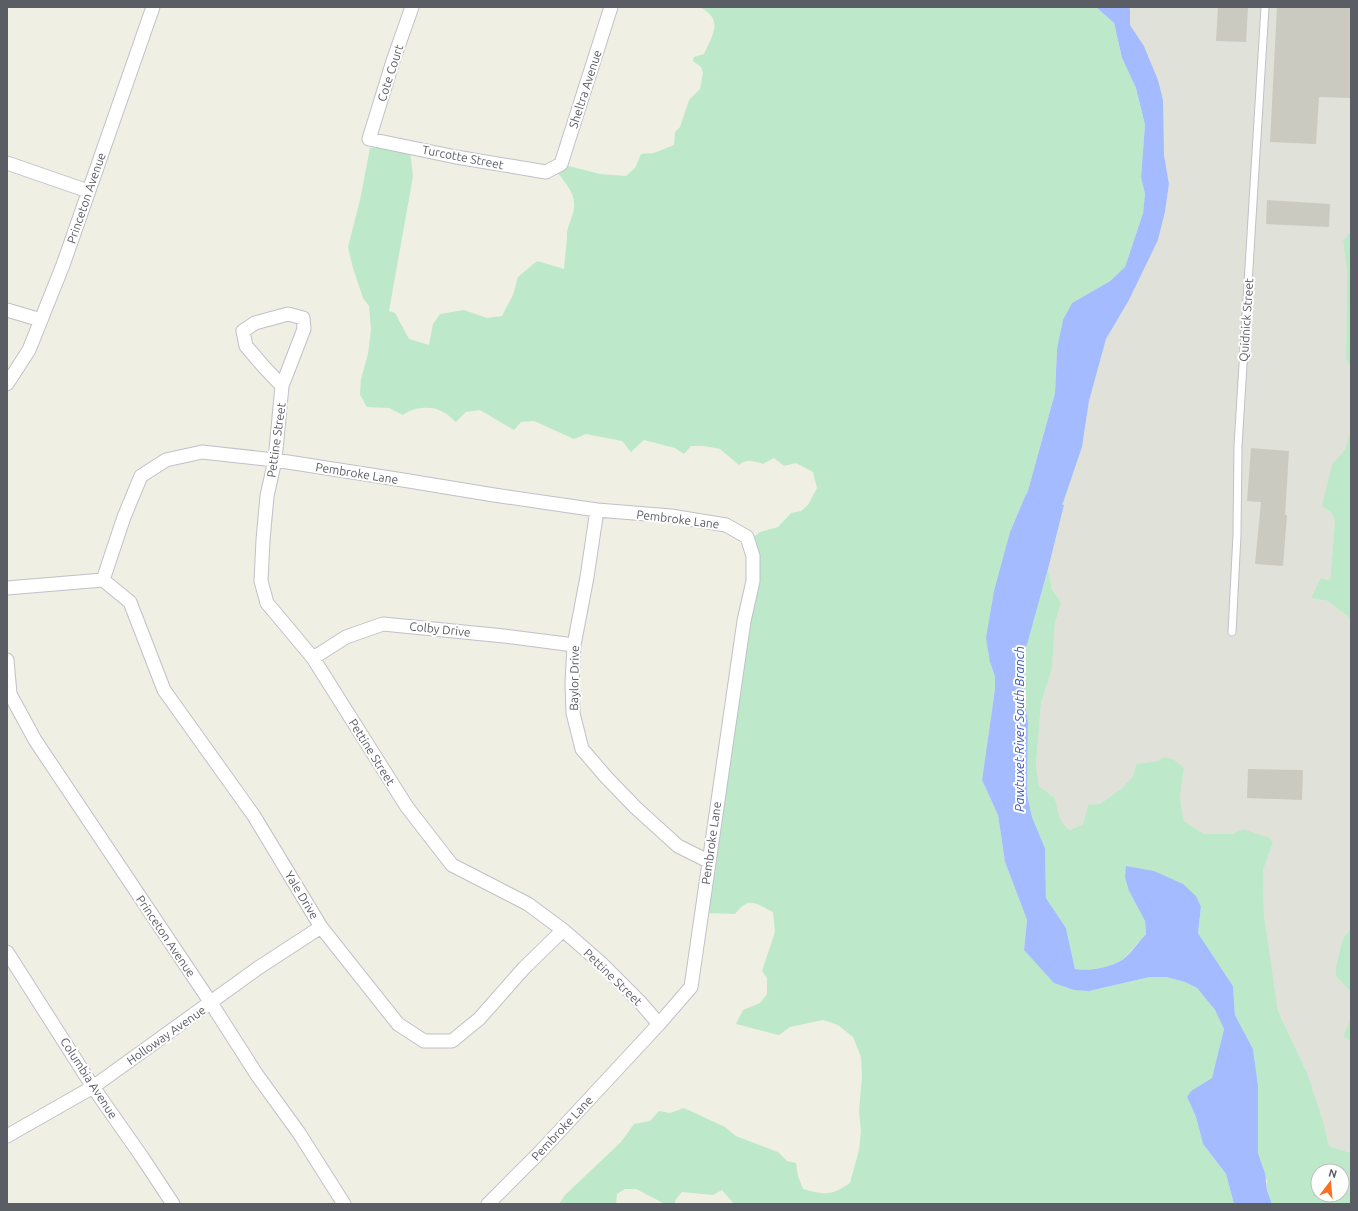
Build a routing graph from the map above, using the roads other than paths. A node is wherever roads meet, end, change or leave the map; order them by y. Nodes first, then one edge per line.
1 (153, 7) edge
2 (412, 7) edge
3 (611, 7) edge
4 (1265, 7) edge
5 (370, 139) joint
6 (7, 163) edge
7 (555, 167) joint
8 (88, 191) junction
9 (7, 310) edge
10 (41, 320) junction
11 (7, 384) edge
12 (282, 386) junction
13 (275, 460) junction
14 (597, 510) junction
15 (103, 580) junction
16 (7, 588) edge
17 (1232, 632) dead end
18 (574, 645) junction
19 (313, 658) junction
20 (7, 660) edge
21 (708, 861) junction
22 (321, 927) junction
23 (563, 930) junction
24 (7, 952) edge
25 (211, 1003) junction
26 (659, 1024) junction
27 (93, 1087) junction
28 (7, 1136) edge
29 (172, 1204) edge
30 (344, 1204) edge
31 (488, 1204) edge

1 - 8 street, Princeton Avenue
2 - 5 street, Cote Court
3 - 7 street, Sheltra Avenue
4 - 17 lane, Quidnick Street
5 - 7 street, Turcotte Street
6 - 8 street
8 - 10 street, Princeton Avenue
9 - 10 street
10 - 11 street, Princeton Avenue
12 - 12 street, Pettine Street
12 - 13 street, Pettine Street
13 - 14 street, Pembroke Lane
13 - 15 street, Pembroke Lane
13 - 19 street, Pettine Street
14 - 18 street, Baylor Drive
14 - 21 street, Pembroke Lane
15 - 16 street
15 - 22 street, Yale Drive
18 - 19 street, Colby Drive
18 - 21 street, Baylor Drive
19 - 23 street, Pettine Street
20 - 25 street, Princeton Avenue
21 - 26 street, Pembroke Lane
22 - 23 street, Yale Drive
22 - 25 street, Holloway Avenue
23 - 26 street, Pettine Street
24 - 27 street, Columbia Avenue
25 - 27 street, Holloway Avenue
25 - 30 street, Princeton Avenue
26 - 31 street, Pembroke Lane
27 - 28 street, Holloway Avenue
27 - 29 street, Columbia Avenue

